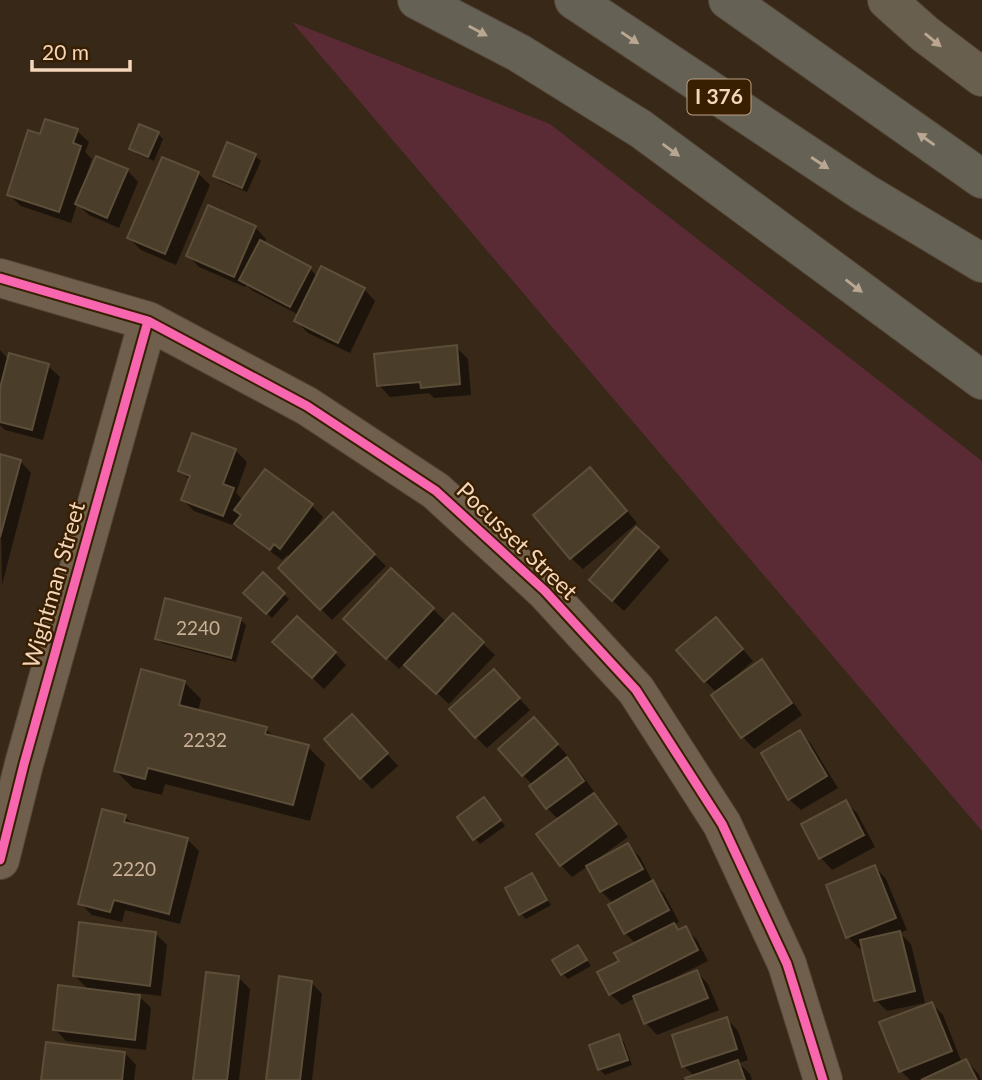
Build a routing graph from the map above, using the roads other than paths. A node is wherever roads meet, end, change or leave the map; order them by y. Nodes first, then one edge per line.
1 (417, 0) edge
2 (573, 0) edge
3 (728, 0) edge
4 (887, 0) edge
5 (982, 77) edge
6 (982, 178) edge
7 (865, 193) junction
8 (982, 263) edge
9 (0, 278) edge
10 (982, 282) edge
11 (148, 321) junction
12 (982, 380) edge
13 (12, 763) edge
14 (0, 860) edge
15 (823, 1080) edge

1 -> 12 highway
2 -> 7 highway, I 376
6 -> 3 highway
4 -> 5 main road
7 - 8 highway, I 376
7 - 10 highway
9 - 11 street, Pocusset Street
11 - 13 street, Wightman Street
11 - 15 street, Pocusset Street
13 - 14 street, Wightman Street

